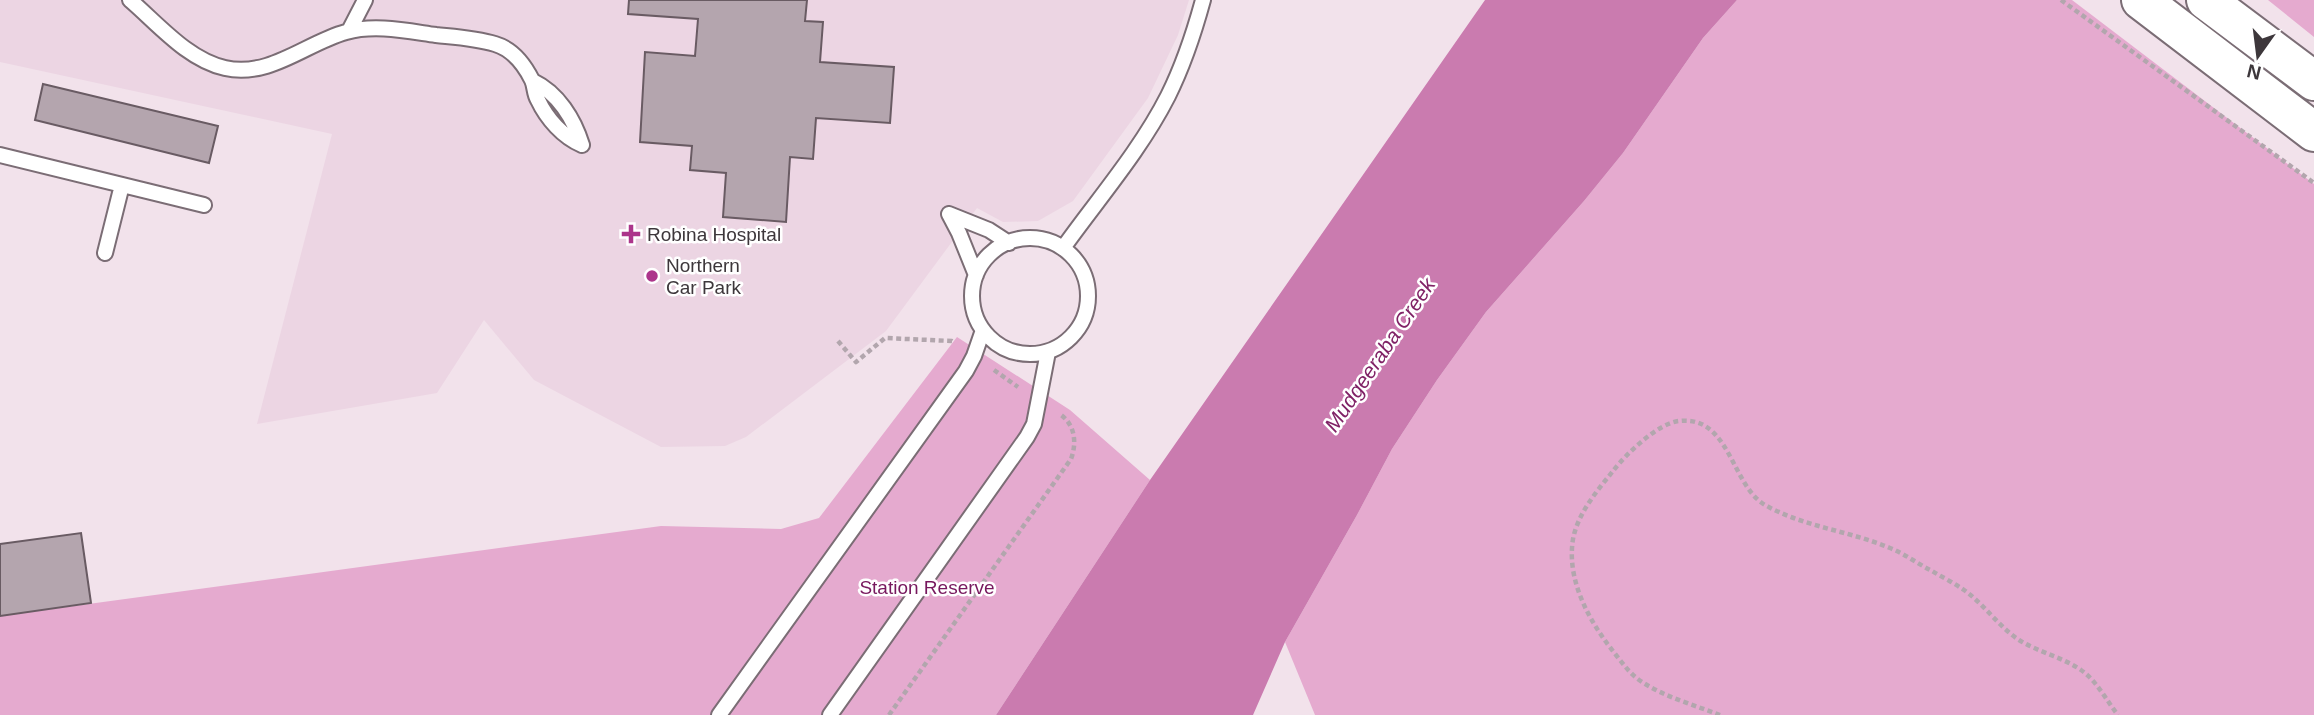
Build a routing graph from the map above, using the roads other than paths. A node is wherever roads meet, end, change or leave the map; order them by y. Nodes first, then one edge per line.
1 (130, 0) edge
2 (365, 0) edge
3 (1203, 0) edge
4 (2141, 0) edge
5 (2206, 0) edge
6 (349, 31) junction
7 (533, 81) dead end
8 (2314, 81) edge
9 (2314, 132) edge
10 (0, 155) edge
11 (122, 185) junction
12 (204, 205) dead end
13 (1009, 243) junction
14 (1063, 248) junction
15 (105, 253) dead end
16 (976, 275) junction
17 (983, 330) junction
18 (1048, 352) junction
19 (719, 715) edge
20 (830, 715) edge

1 - 6 lane
2 - 6 lane
3 - 14 lane
4 - 9 main road
5 - 8 main road
6 - 7 lane
10 - 11 lane
11 - 12 lane
11 - 15 lane
13 - 14 lane
13 - 16 lane
13 - 16 lane
14 - 18 lane
16 - 17 lane
17 - 18 lane
17 - 19 lane
18 - 20 lane

